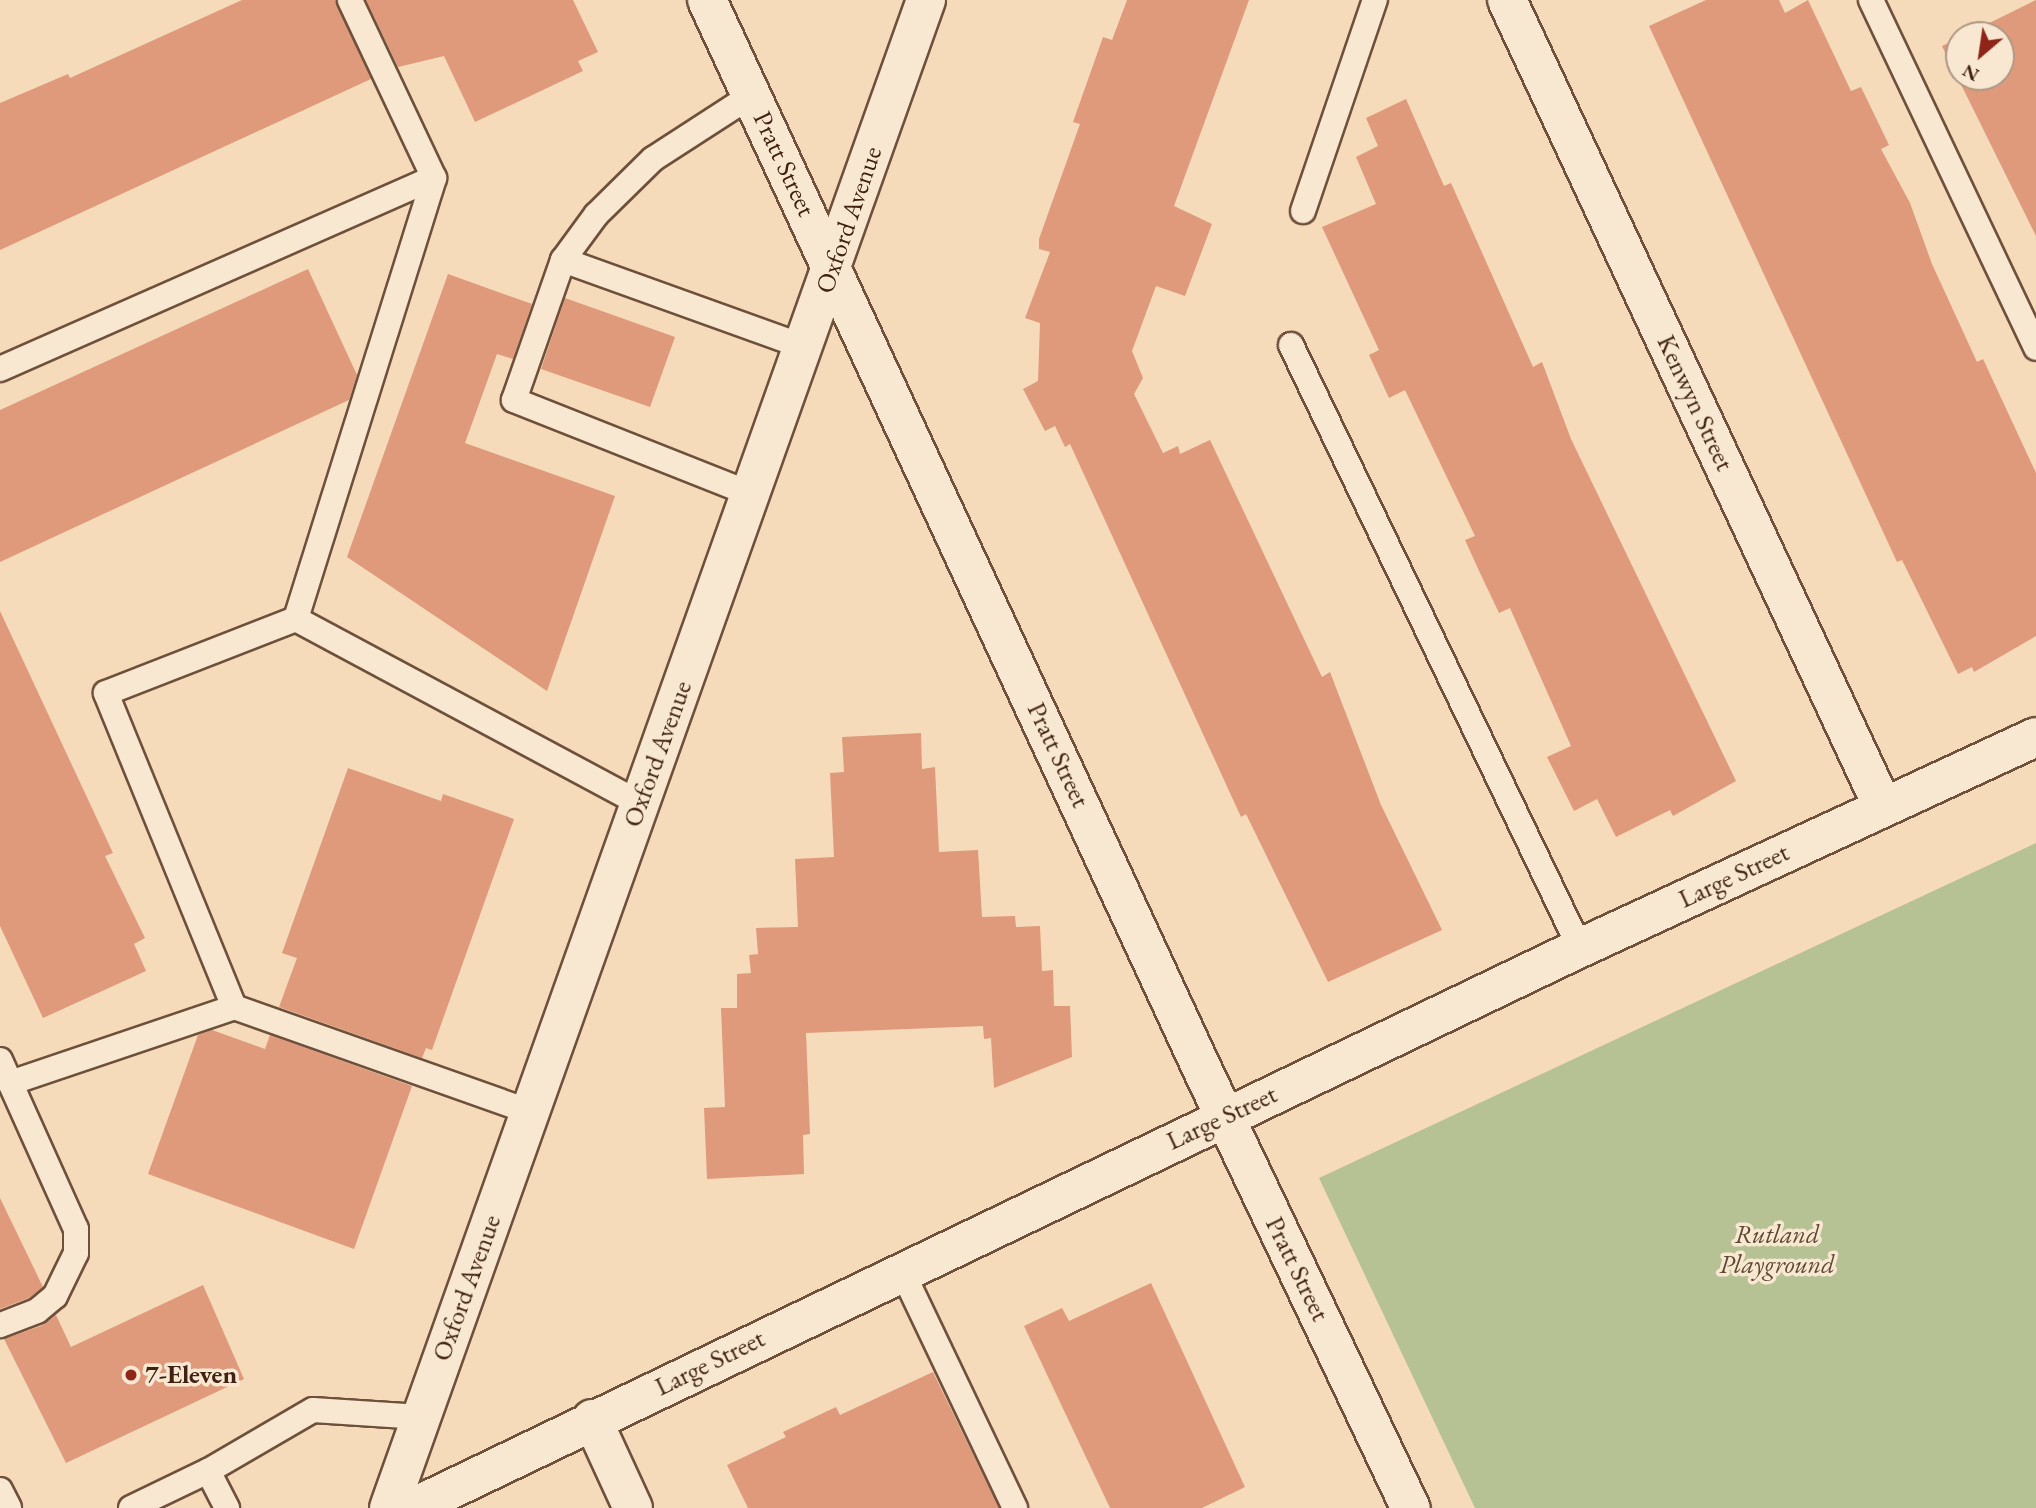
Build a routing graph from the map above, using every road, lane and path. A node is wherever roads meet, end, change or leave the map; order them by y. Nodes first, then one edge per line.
1 (350, 0) edge
2 (707, 0) edge
3 (926, 0) edge
4 (1375, 0) edge
5 (1507, 0) edge
6 (1871, 0) edge
7 (752, 95) junction
8 (434, 178) junction
9 (1303, 211) dead end
10 (562, 260) junction
11 (833, 267) junction
12 (1291, 345) dead end
13 (804, 347) junction
14 (2036, 348) edge
15 (0, 369) edge
16 (751, 494) junction
17 (296, 619) junction
18 (2036, 737) edge
19 (641, 804) junction
20 (1883, 807) junction
21 (1580, 948) junction
22 (234, 1007) junction
23 (0, 1060) edge
24 (10, 1083) junction
25 (530, 1112) junction
26 (1225, 1117) junction
27 (902, 1271) junction
28 (0, 1325) edge
29 (421, 1417) junction
30 (592, 1419) junction
31 (208, 1471) junction
32 (0, 1490) edge
33 (9, 1508) edge
34 (131, 1508) edge
35 (227, 1508) edge
36 (389, 1508) edge
37 (412, 1508) edge
38 (634, 1508) edge
39 (1015, 1508) edge
40 (1411, 1508) edge

1 - 8 lane
2 - 7 street, Pratt Street
3 - 11 street, Oxford Avenue
4 - 9 lane
5 - 20 street, Kenwyn Street
6 - 14 lane
7 - 10 lane
7 - 11 street, Pratt Street
8 - 15 lane
8 - 17 lane
10 - 13 lane
10 - 16 lane
11 - 13 street, Oxford Avenue
11 - 26 street, Pratt Street
12 - 21 lane
13 - 16 street, Oxford Avenue
16 - 19 street, Oxford Avenue
17 - 19 lane
17 - 22 lane
18 - 20 street, Large Street
19 - 25 street, Oxford Avenue
20 - 21 street, Large Street
21 - 26 street, Large Street
22 - 24 lane
22 - 25 lane
23 - 24 lane
24 - 28 lane
25 - 29 street, Oxford Avenue
26 - 27 street, Large Street
26 - 40 street, Pratt Street
27 - 30 street, Large Street
27 - 39 lane
29 - 31 lane
29 - 36 street, Oxford Avenue
30 - 37 street, Large Street
30 - 38 street
31 - 34 lane
31 - 35 lane
32 - 33 lane

